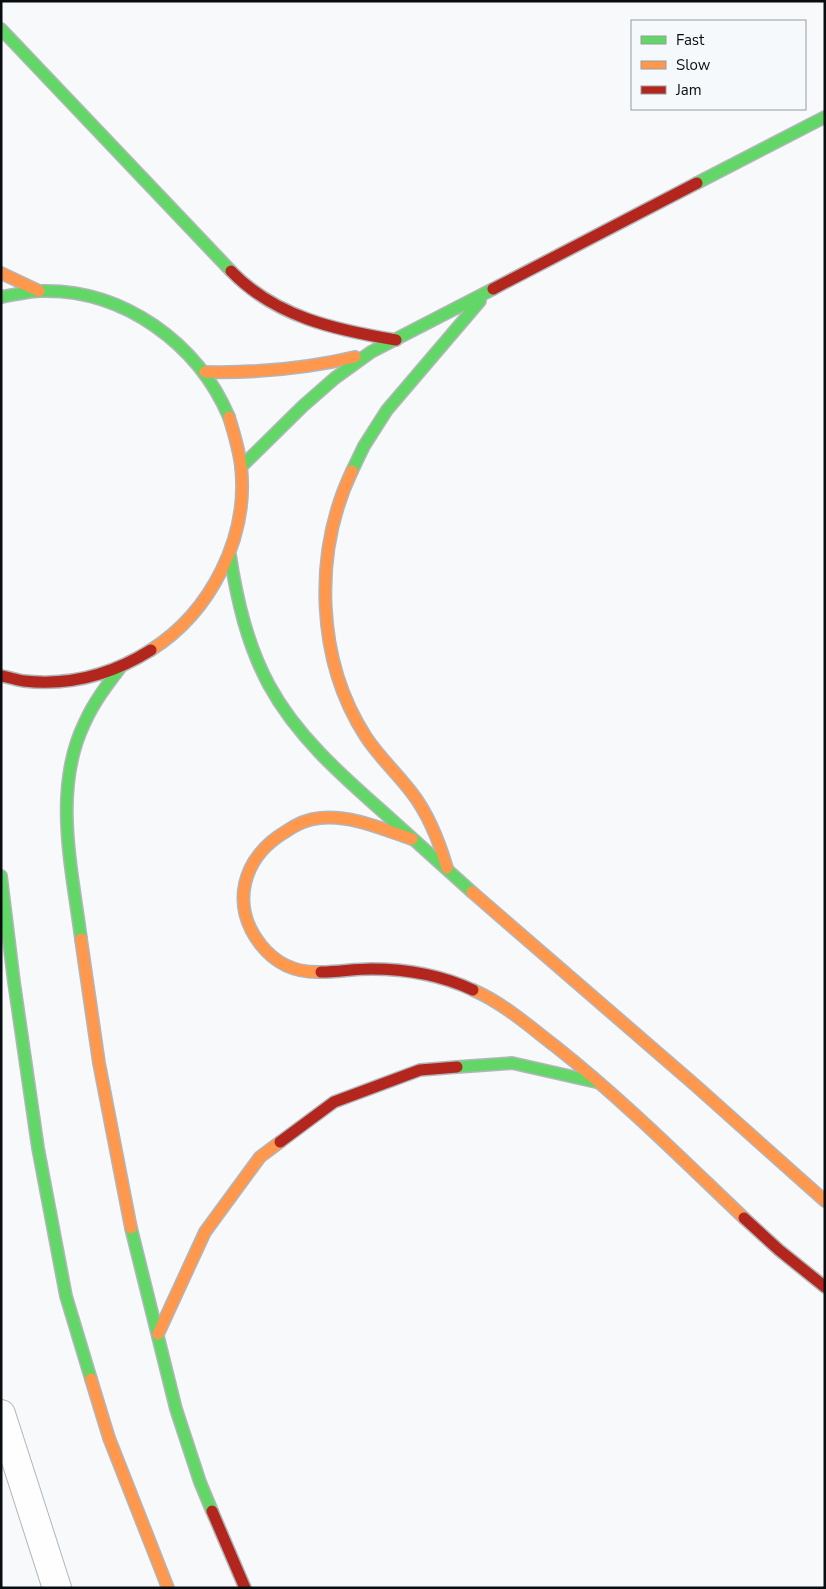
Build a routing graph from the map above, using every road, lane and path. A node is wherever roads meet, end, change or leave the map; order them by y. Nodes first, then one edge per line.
1 (1, 29) edge
2 (825, 117) edge
3 (1, 273) edge
4 (39, 291) junction
5 (489, 291) junction
6 (1, 297) edge
7 (396, 340) junction
8 (371, 352) junction
9 (204, 372) junction
10 (241, 467) junction
11 (230, 555) junction
12 (120, 668) junction
13 (1, 676) edge
14 (412, 839) junction
15 (448, 870) junction
16 (1, 876) edge
17 (602, 1083) junction
18 (825, 1201) edge
19 (825, 1287) edge
20 (158, 1334) junction
21 (1, 1414) edge
22 (53, 1584) edge
23 (168, 1588) edge
24 (245, 1588) edge

1 - 7 main road
2 - 5 main road
3 - 4 main road
4 - 6 main road
4 - 9 main road
5 - 7 main road
5 - 15 main road
7 - 8 main road
8 - 9 main road
8 - 10 main road
9 - 10 main road
10 - 11 main road
11 - 12 main road
11 - 14 main road
12 - 13 main road
12 - 20 main road
14 - 15 main road
14 - 17 main road
15 - 18 main road
16 - 23 main road
17 - 19 main road
17 - 20 main road
20 - 24 main road
21 - 22 street

